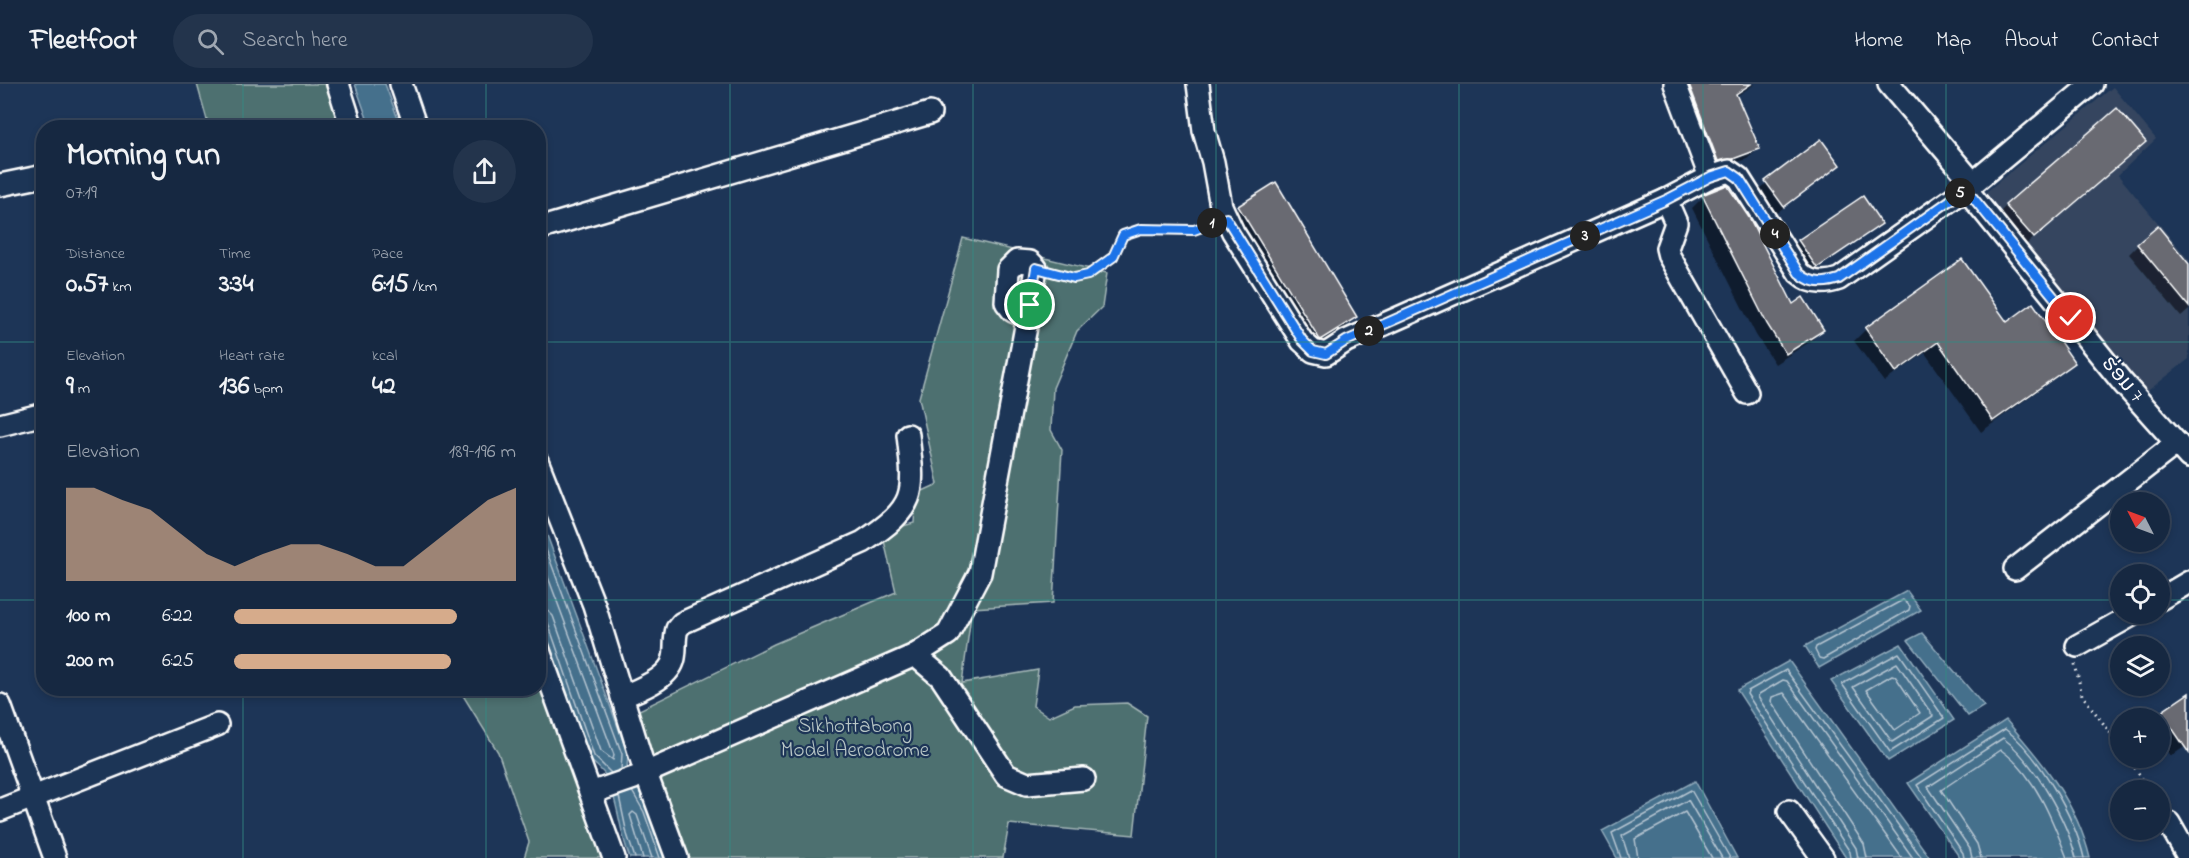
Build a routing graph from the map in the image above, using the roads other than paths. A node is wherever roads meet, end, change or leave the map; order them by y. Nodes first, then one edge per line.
1 (338, 84) edge
2 (401, 84) edge
3 (1198, 84) edge
4 (1675, 84) edge
5 (1889, 84) edge
6 (2092, 84) edge
7 (930, 113) dead end
8 (349, 120) edge
9 (413, 120) edge
10 (1710, 177) junction
11 (36, 178) edge
12 (0, 185) edge
13 (1970, 186) junction
14 (1666, 200) junction
15 (546, 227) edge
16 (1036, 268) road end
17 (1747, 393) dead end
18 (36, 416) edge
19 (0, 425) edge
20 (908, 435) dead end
21 (2183, 450) edge
22 (546, 483) edge
23 (2015, 569) dead end
24 (2189, 582) edge
25 (2170, 593) edge
26 (2116, 624) edge
27 (2077, 646) road end
28 (915, 655) junction
29 (546, 667) edge
30 (622, 697) junction
31 (0, 705) edge
32 (217, 725) dead end
33 (639, 774) junction
34 (1084, 779) dead end
35 (598, 791) junction
36 (31, 796) junction
37 (0, 810) edge
38 (1789, 811) dead end
39 (2170, 825) edge
40 (55, 858) edge
41 (614, 858) edge
42 (677, 858) edge
43 (1822, 858) edge
44 (2188, 858) edge

1 - 8 street
2 - 9 street
3 - 14 street
4 - 10 street
5 - 13 street, ຮ່ອມ 7
6 - 13 street
7 - 15 street
10 - 13 street
10 - 14 street
11 - 12 street
13 - 21 street, ຮ່ອມ 7
14 - 17 street
16 - 28 street
18 - 19 street
20 - 30 street
21 - 23 street
22 - 30 street
24 - 25 street
26 - 27 street
28 - 33 street
28 - 34 street
29 - 35 street
30 - 33 street
31 - 36 street
32 - 36 street
33 - 35 street
33 - 42 street
35 - 41 street
36 - 37 street
36 - 40 street
38 - 43 street
39 - 44 street

